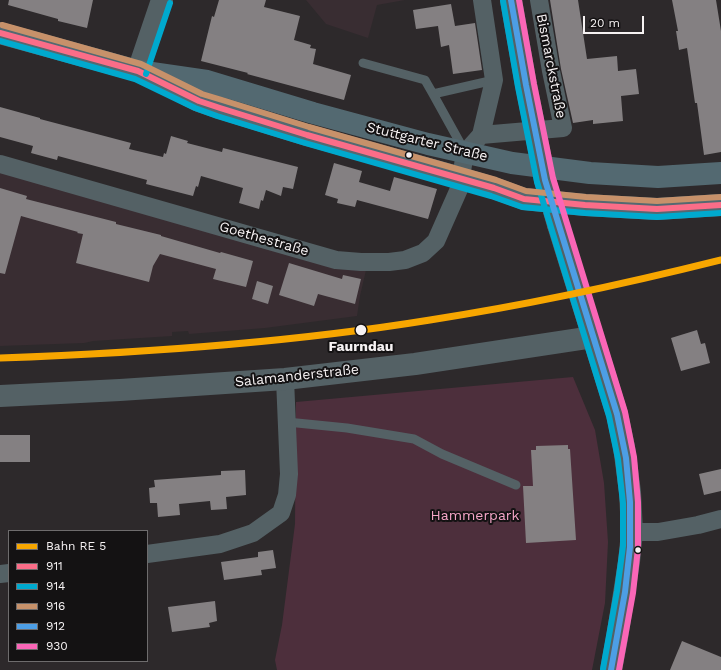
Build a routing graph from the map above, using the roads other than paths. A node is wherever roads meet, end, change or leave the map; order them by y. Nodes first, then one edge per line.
1 (162, 0) edge
2 (482, 0) edge
3 (511, 0) edge
4 (539, 0) edge
5 (0, 33) edge
6 (363, 63) dead end
7 (138, 71) junction
8 (494, 80) junction
9 (433, 94) junction
10 (481, 134) junction
11 (465, 153) junction
12 (0, 164) edge
13 (721, 173) edge
14 (461, 178) junction
15 (721, 206) edge
16 (593, 337) junction
17 (285, 379) junction
18 (0, 396) edge
19 (287, 422) junction
20 (516, 485) dead end
21 (721, 519) edge
22 (632, 532) junction
23 (148, 554) edge
24 (611, 670) edge

1 - 7 street
2 - 8 street
3 - 16 street, Bismarckstraße, bridge
4 - 10 street, Bismarckstraße
5 - 7 main road, Stuttgarter Straße
6 - 9 lane
7 - 11 main road, Stuttgarter Straße
7 - 14 main road, Stuttgarter Straße
8 - 9 lane
8 - 10 street
9 - 11 lane
10 - 11 street
11 - 13 main road, Stuttgarter Straße
11 - 14 street, Goethestraße
12 - 14 street, Goethestraße
14 - 15 main road, Stuttgarter Straße
16 - 17 street, Salamanderstraße
16 - 22 street, Bismarckstraße
17 - 18 street, Salamanderstraße
17 - 19 street
19 - 20 lane
19 - 23 street
21 - 22 street
22 - 24 street, Bismarckstraße

